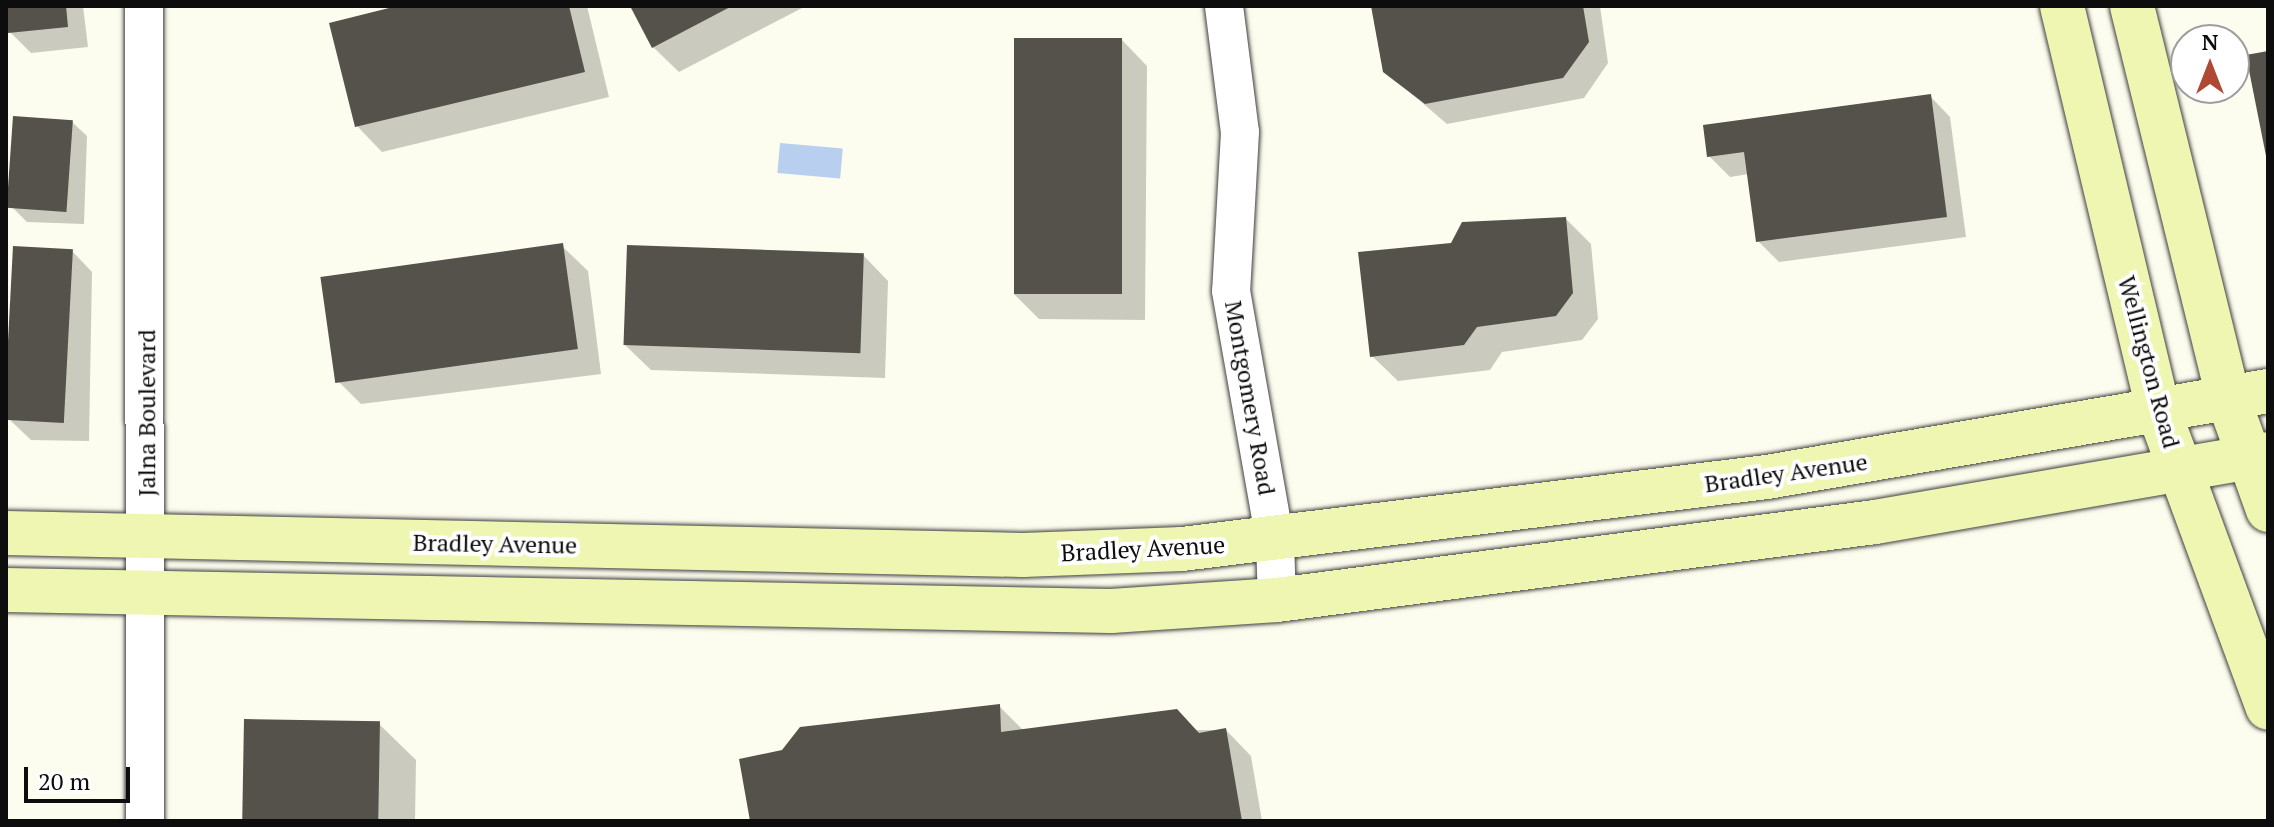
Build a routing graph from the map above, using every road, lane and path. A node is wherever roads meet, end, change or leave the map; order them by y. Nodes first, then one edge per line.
1 (144, 6) edge
2 (1224, 6) edge
3 (2062, 6) edge
4 (2132, 6) edge
5 (2248, 394) edge
6 (2159, 412) junction
7 (2258, 456) edge
8 (2178, 471) junction
9 (2268, 510) edge
10 (6, 533) edge
11 (147, 536) junction
12 (1275, 541) junction
13 (6, 590) edge
14 (147, 593) junction
15 (1277, 600) junction
16 (2268, 708) edge
17 (145, 821) edge

1 - 11 street, Jalna Boulevard
2 - 12 street, Montgomery Road
3 - 6 main road, Wellington Road
4 - 5 main road
5 - 6 main road, Bradley Avenue
5 - 7 main road
6 - 8 main road, Wellington Road
6 - 12 main road, Bradley Avenue
7 - 8 main road
7 - 9 main road
8 - 15 main road
8 - 16 main road, Wellington Road
10 - 11 main road, Bradley Avenue
11 - 12 main road, Bradley Avenue
11 - 14 street, Jalna Boulevard
12 - 15 street, Montgomery Road
13 - 14 main road
14 - 15 main road
14 - 17 street, Jalna Boulevard

